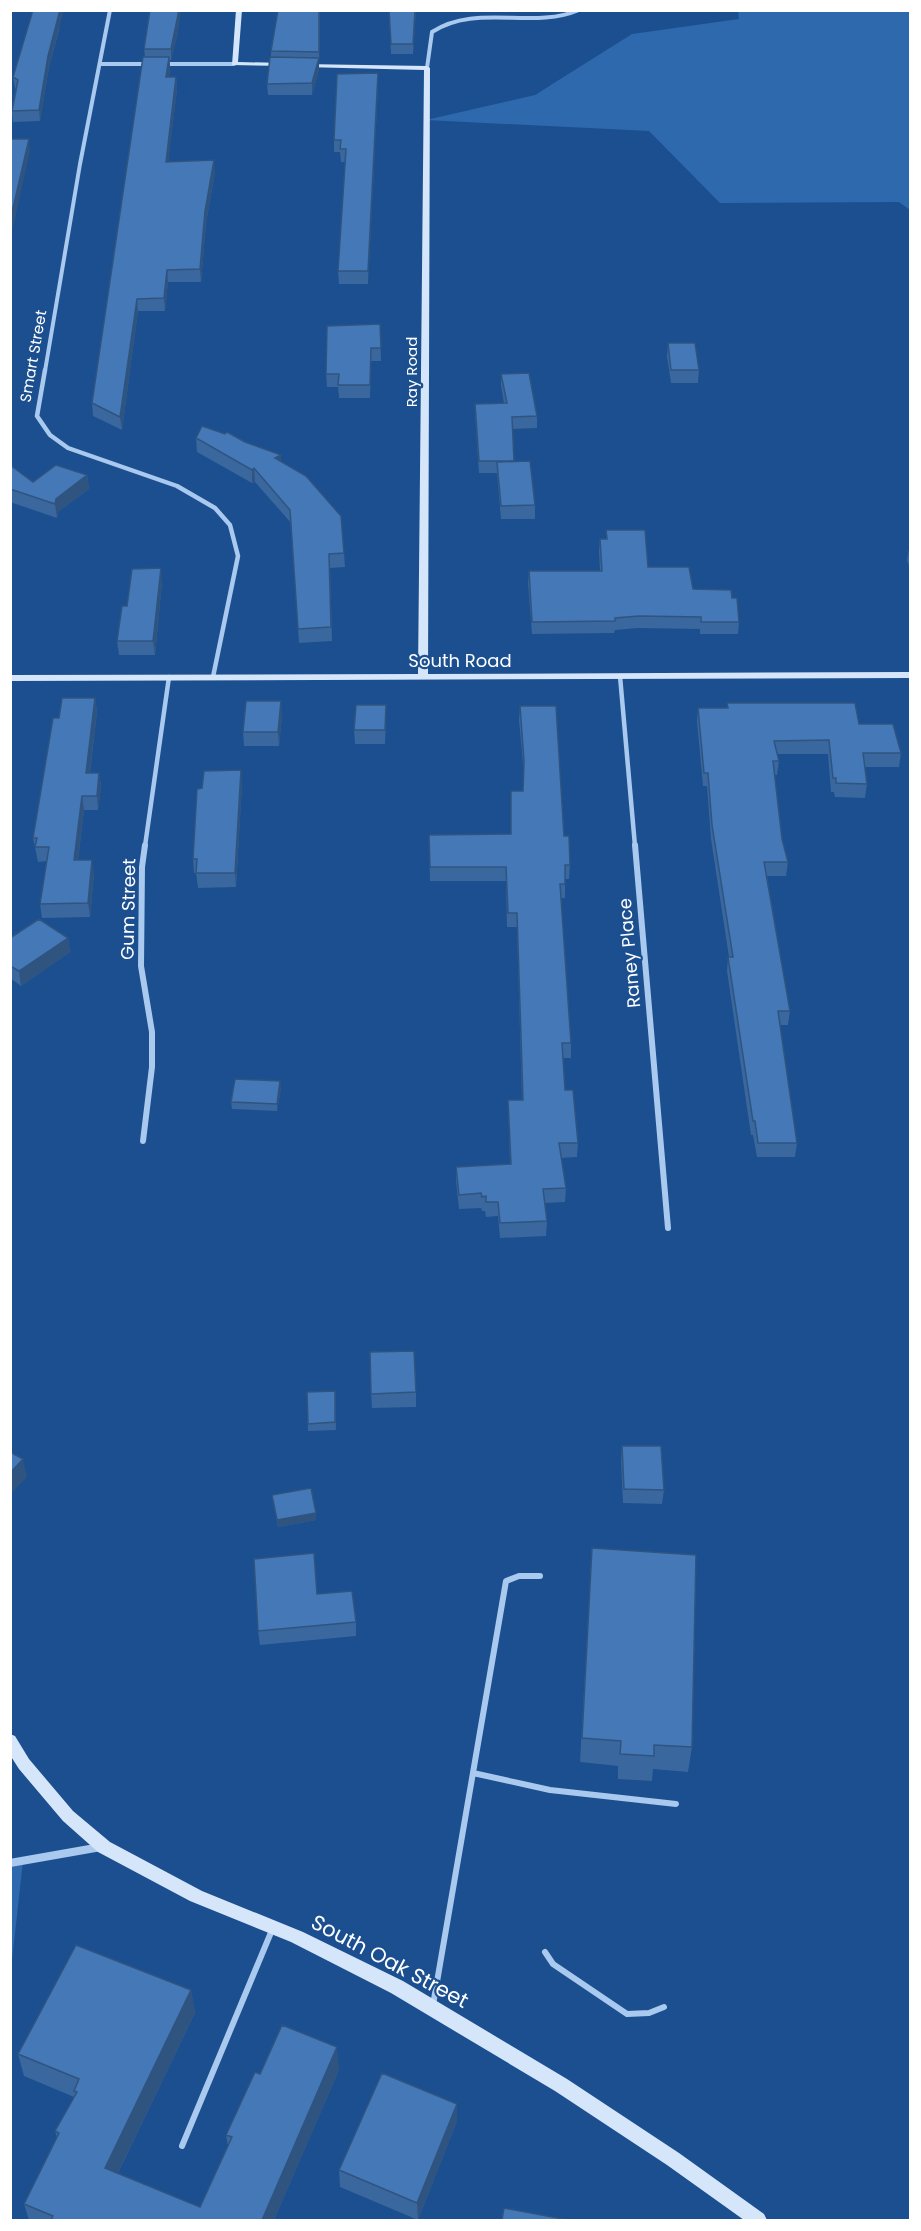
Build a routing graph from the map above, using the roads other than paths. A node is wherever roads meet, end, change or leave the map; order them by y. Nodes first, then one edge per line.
1 (110, 10) edge
2 (239, 10) edge
3 (579, 10) edge
4 (100, 64) junction
5 (234, 64) junction
6 (427, 68) junction
7 (910, 675) edge
8 (423, 676) junction
9 (620, 676) junction
10 (169, 677) junction
11 (213, 677) junction
12 (10, 678) edge
13 (143, 1141) dead end
14 (668, 1228) dead end
15 (540, 1576) dead end
16 (10, 1741) edge
17 (473, 1773) junction
18 (676, 1804) dead end
19 (104, 1846) junction
20 (10, 1863) edge
21 (273, 1927) junction
22 (545, 1952) dead end
23 (664, 2007) dead end
24 (433, 2008) junction
25 (182, 2146) dead end
26 (758, 2220) edge

1 - 4 street, Smart Street
2 - 5 street
3 - 6 street
4 - 5 street
4 - 11 street, Smart Street
5 - 6 street
6 - 8 street, Ray Road
7 - 9 street, South Road
8 - 9 street, South Road
8 - 11 street, South Road
9 - 14 street, Raney Place
10 - 11 street, South Road
10 - 12 street, South Road
10 - 13 street, Gum Street
15 - 17 lane
16 - 19 street, South Oak Street
17 - 18 lane
17 - 24 lane
19 - 20 street
19 - 21 street, South Oak Street
21 - 24 street, South Oak Street
21 - 25 lane
22 - 23 lane
24 - 26 street, South Oak Street

